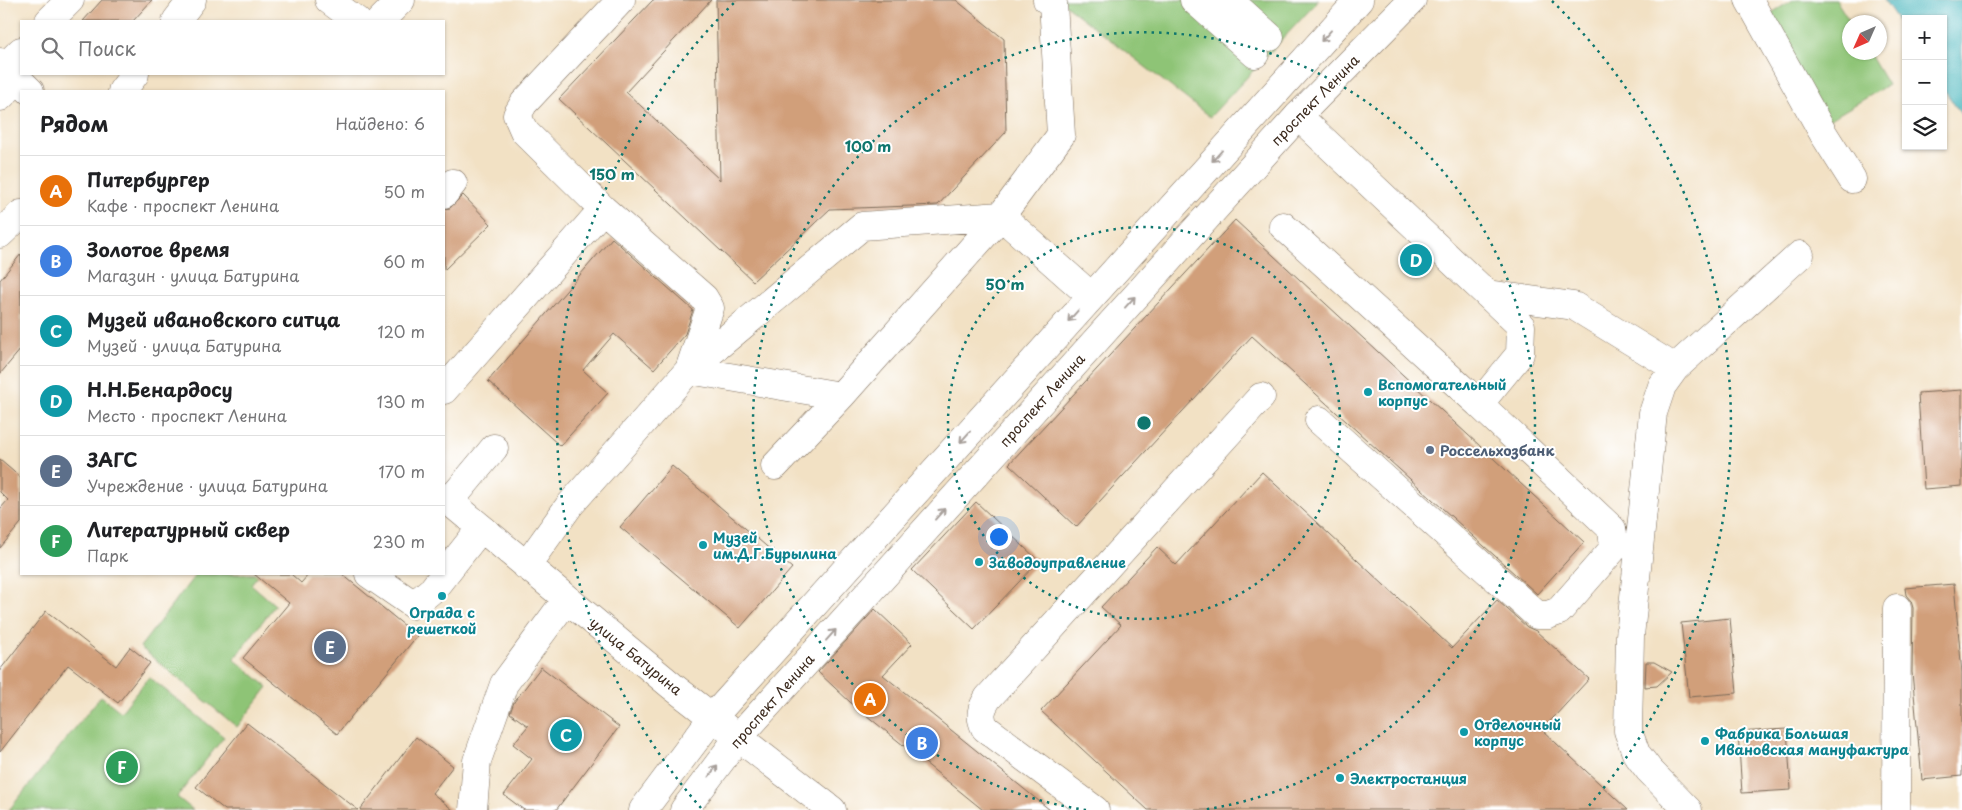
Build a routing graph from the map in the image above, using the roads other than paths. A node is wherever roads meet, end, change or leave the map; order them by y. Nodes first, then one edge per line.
1 (70, 0) edge
2 (192, 0) edge
3 (329, 0) edge
4 (401, 0) edge
5 (621, 0) edge
6 (1047, 0) edge
7 (1194, 0) edge
8 (1229, 0) edge
9 (1359, 0) edge
10 (1412, 0) edge
11 (1749, 0) edge
12 (50, 20) edge
13 (177, 20) edge
14 (355, 20) edge
15 (381, 20) edge
16 (134, 75) edge
17 (123, 90) edge
18 (1298, 116) junction
19 (1852, 179) dead end
20 (603, 209) junction
21 (20, 215) edge
22 (1001, 216) junction
23 (1283, 226) dead end
24 (0, 234) edge
25 (1800, 255) dead end
26 (1487, 294) junction
27 (1091, 296) junction
28 (1675, 368) junction
29 (689, 370) junction
30 (445, 389) edge
31 (840, 396) junction
32 (1262, 397) dead end
33 (1479, 404) junction
34 (1319, 420) dead end
35 (494, 448) dead end
36 (775, 466) dead end
37 (447, 499) edge
38 (481, 528) junction
39 (526, 566) junction
40 (445, 574) edge
41 (370, 575) edge
42 (444, 575) edge
43 (566, 600) junction
44 (1897, 608) dead end
45 (712, 718) junction
46 (738, 738) junction
47 (473, 810) edge
48 (643, 810) edge
49 (684, 810) edge
50 (832, 810) edge
51 (1095, 810) edge
52 (1688, 810) edge
53 (1896, 810) edge

1 - 12 main road
2 - 13 main road
3 - 14 main road
4 - 15 main road
5 - 20 main road
6 - 22 main road
7 - 8 main road
9 -> 27 main road
10 - 18 main road, проспект Ленина
11 - 19 main road
16 - 17 main road
18 - 26 main road
46 -> 18 main road, проспект Ленина
20 - 29 main road
20 - 30 main road
21 - 24 main road
22 - 27 main road
22 - 29 main road
22 - 31 main road
23 - 33 main road
25 - 28 main road
26 - 28 main road
26 - 33 main road
27 -> 45 main road
28 - 52 main road
29 - 31 main road
29 - 39 main road
31 - 36 main road
32 - 51 main road
33 - 34 main road
35 - 37 main road
37 - 38 main road, улица Батурина
38 - 39 main road, улица Батурина
38 - 40 main road
39 - 43 main road, улица Батурина
41 - 42 main road
43 - 45 main road, улица Батурина
43 - 47 main road
44 - 53 main road
45 - 46 main road, улица Батурина
45 - 48 main road
49 -> 46 main road, проспект Ленина
46 - 50 main road, улица Батурина

